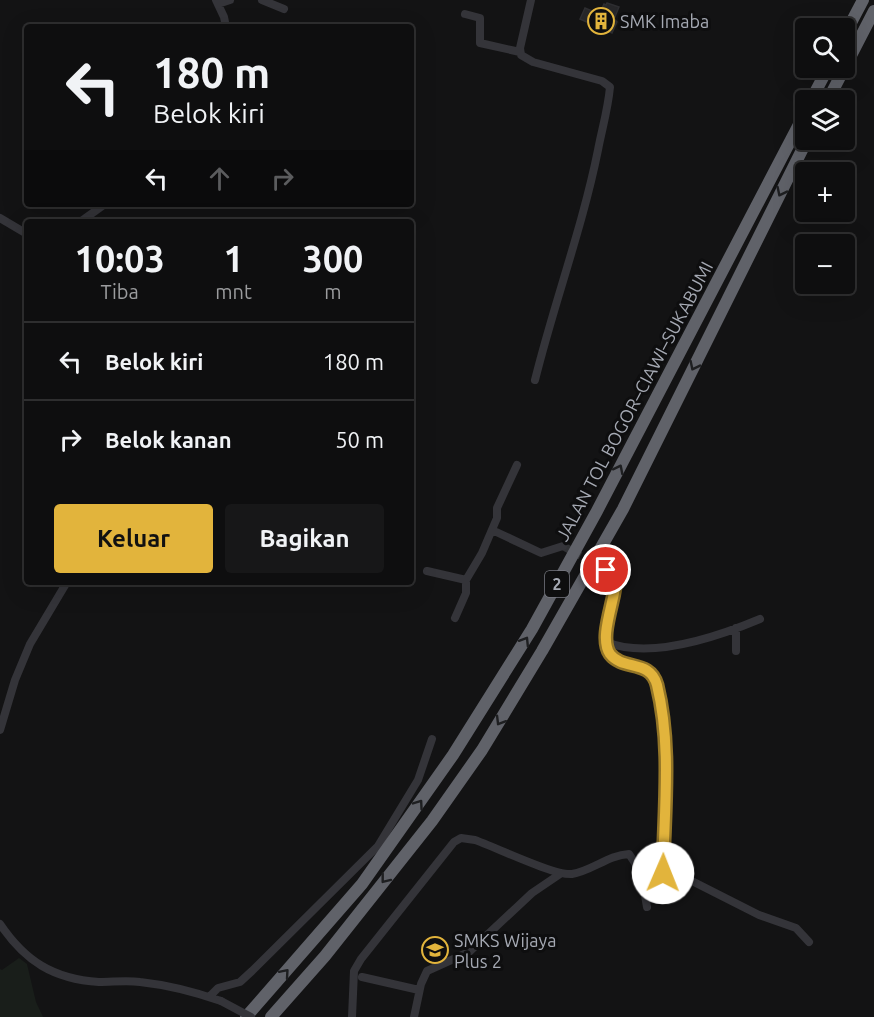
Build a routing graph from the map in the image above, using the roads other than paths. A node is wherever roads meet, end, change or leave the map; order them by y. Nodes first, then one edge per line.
1 (230, 0) edge
2 (262, 0) edge
3 (531, 0) edge
4 (863, 0) edge
5 (217, 2) edge
6 (284, 9) dead end
7 (874, 11) edge
8 (465, 14) dead end
9 (854, 18) edge
10 (225, 24) edge
11 (520, 52) junction
12 (833, 90) edge
13 (795, 132) edge
14 (802, 150) edge
15 (101, 207) edge
16 (0, 218) edge
17 (84, 219) edge
18 (24, 232) edge
19 (535, 380) dead end
20 (516, 465) dead end
21 (492, 530) junction
22 (563, 546) tunnel mouth
23 (606, 570) tunnel mouth
24 (427, 571) dead end
25 (465, 580) junction
26 (65, 585) edge
27 (455, 618) dead end
28 (760, 619) dead end
29 (736, 628) junction
30 (606, 642) junction
31 (736, 651) dead end
32 (0, 730) edge
33 (432, 739) dead end
34 (641, 872) junction
35 (663, 873) junction
36 (560, 874) junction
37 (647, 907) dead end
38 (0, 924) edge
39 (809, 942) dead end
40 (362, 977) dead end
41 (419, 990) junction
42 (209, 997) junction
43 (249, 1017) edge
44 (271, 1017) edge
45 (352, 1017) edge
46 (414, 1017) edge

1 - 5 street
2 - 6 street
3 - 11 street
4 - 9 highway
5 - 10 street
7 - 12 highway
8 - 11 street
11 - 19 street
43 -> 13 highway, JALAN TOL BOGOR–CIAWI–SUKABUMI / 2
14 -> 44 highway, JALAN TOL BOGOR–CIAWI–SUKABUMI / 2
15 - 17 street
16 - 18 street
20 - 21 street
21 - 22 street
21 - 25 street
23 - 30 street
24 - 25 street
25 - 27 street
26 - 32 street
28 - 29 street
29 - 30 street
29 - 31 street
30 - 35 street
33 - 42 street
34 - 35 street
34 - 36 street
34 - 37 street
35 - 39 street
36 - 41 street
36 - 45 street
38 - 42 street
40 - 41 street
41 - 46 street
42 - 43 street, bridge

